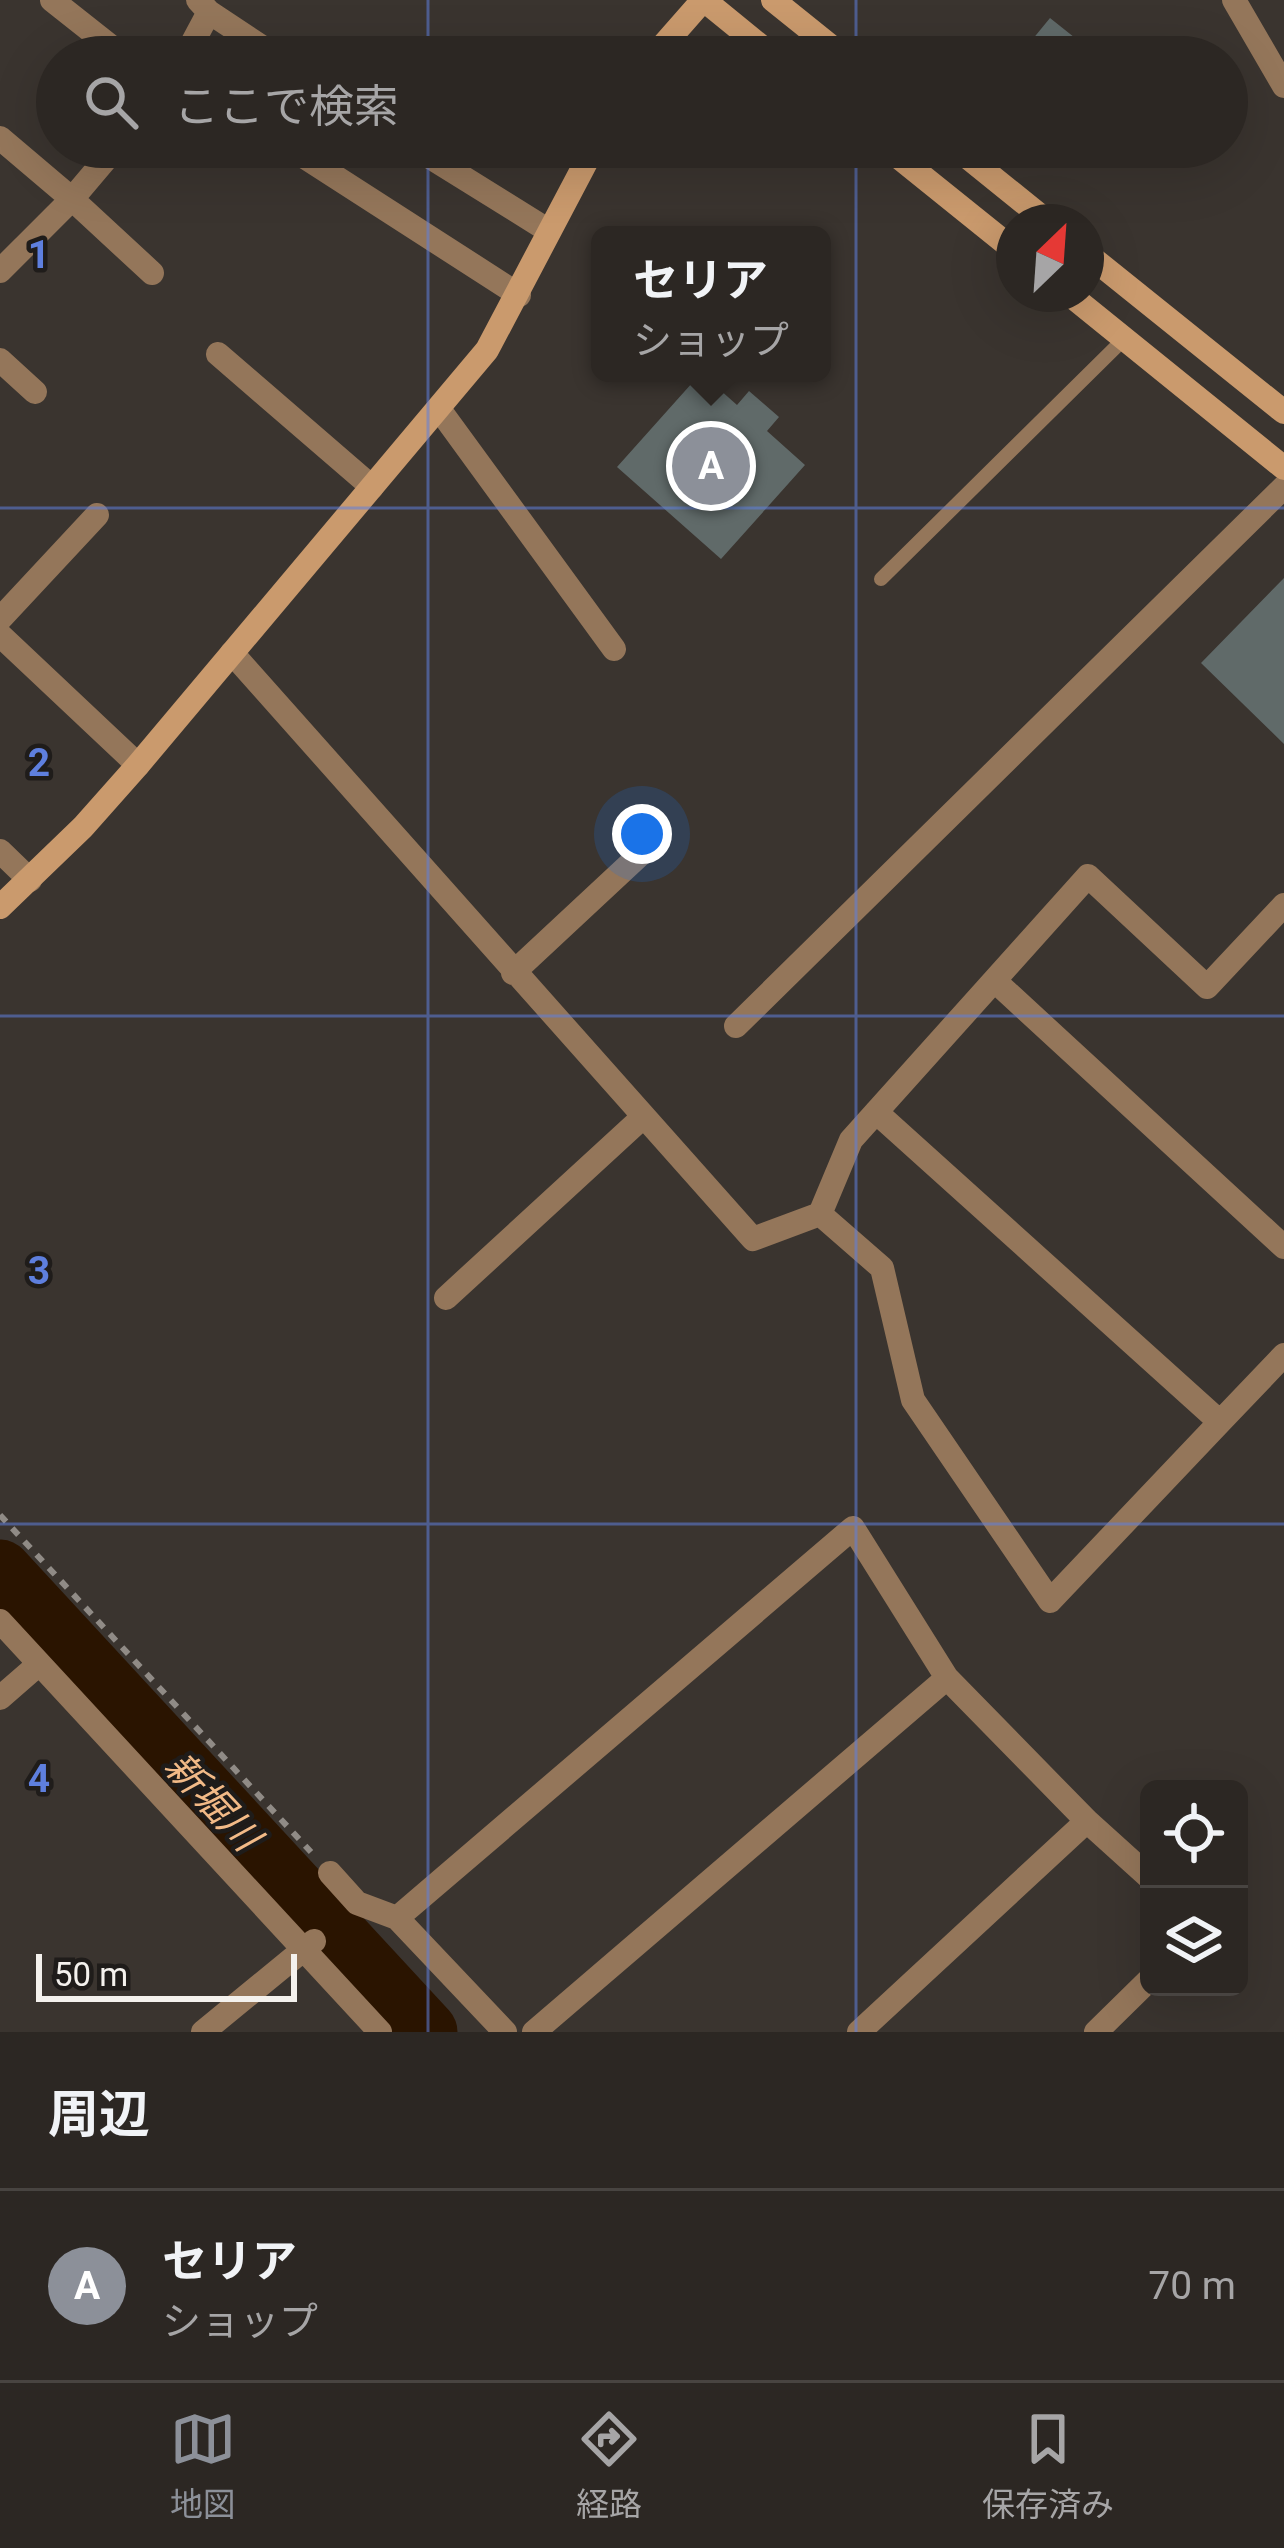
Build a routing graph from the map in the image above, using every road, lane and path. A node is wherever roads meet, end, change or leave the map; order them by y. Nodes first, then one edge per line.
1 (52, 0) edge
2 (703, 0) edge
3 (773, 0) edge
4 (1234, 0) edge
5 (203, 6) edge
6 (97, 36) edge
7 (192, 36) edge
8 (247, 36) edge
9 (671, 36) edge
10 (748, 36) edge
11 (818, 36) edge
12 (1284, 86) edge
13 (0, 138) edge
14 (98, 168) edge
15 (322, 168) edge
16 (448, 168) edge
17 (583, 168) edge
18 (912, 168) edge
19 (981, 168) edge
20 (72, 199) junction
21 (1026, 204) edge
22 (549, 231) junction
23 (996, 236) edge
24 (1104, 267) edge
25 (0, 271) edge
26 (152, 274) dead end
27 (519, 295) junction
28 (1091, 312) edge
29 (1124, 339) junction
30 (218, 354) dead end
31 (0, 360) edge
32 (35, 392) dead end
33 (439, 409) junction
34 (1284, 412) edge
35 (1284, 468) edge
36 (372, 487) junction
37 (1284, 487) edge
38 (97, 515) dead end
39 (881, 579) dead end
40 (0, 619) edge
41 (0, 635) edge
42 (614, 649) dead end
43 (232, 652) junction
44 (138, 765) junction
45 (645, 850) dead end
46 (0, 851) edge
47 (30, 880) junction
48 (1284, 905) edge
49 (0, 907) edge
50 (513, 973) junction
51 (995, 982) junction
52 (736, 1026) dead end
53 (876, 1112) junction
54 (643, 1117) junction
55 (820, 1214) junction
56 (1284, 1247) edge
57 (446, 1298) dead end
58 (1284, 1354) edge
59 (1220, 1422) junction
60 (0, 1515) edge
61 (0, 1621) edge
62 (39, 1664) junction
63 (947, 1678) junction
64 (0, 1698) edge
65 (1087, 1821) junction
66 (1140, 1869) edge
67 (330, 1873) joint
68 (397, 1918) junction
69 (309, 1946) junction
70 (1140, 1989) edge
71 (203, 2032) edge
72 (380, 2032) edge
73 (505, 2032) edge
74 (534, 2032) edge
75 (859, 2032) edge
76 (1096, 2032) edge

1 - 6 street
2 - 9 street
2 - 10 street
3 - 11 street
4 - 12 street
5 - 7 street
5 - 8 street
13 - 20 street
14 - 20 street
15 - 27 street
16 - 22 street
17 - 22 street
18 - 23 street
19 - 21 street
20 - 25 street
20 - 26 street
22 - 27 street
24 - 34 street
27 - 33 street
28 - 29 street
29 - 35 street
29 - 39 lane
30 - 36 street
31 - 32 street
33 - 36 street
33 - 42 street
36 - 43 street
37 - 52 street
38 - 40 street
41 - 44 street
43 - 44 street
43 - 50 street
44 - 47 street
45 - 50 street
46 - 47 street
47 - 49 street
48 - 51 street
50 - 54 street
51 - 53 street
51 - 56 street
53 - 55 street
53 - 59 street
54 - 55 street
54 - 57 street
55 - 59 street
58 - 59 street
60 - 67 path
61 - 62 street
62 - 64 street
62 - 69 street
63 - 65 street
63 - 68 street
63 - 74 street
65 - 66 street
65 - 75 street
67 - 68 street
68 - 73 street
69 - 71 street
69 - 72 street
70 - 76 street

